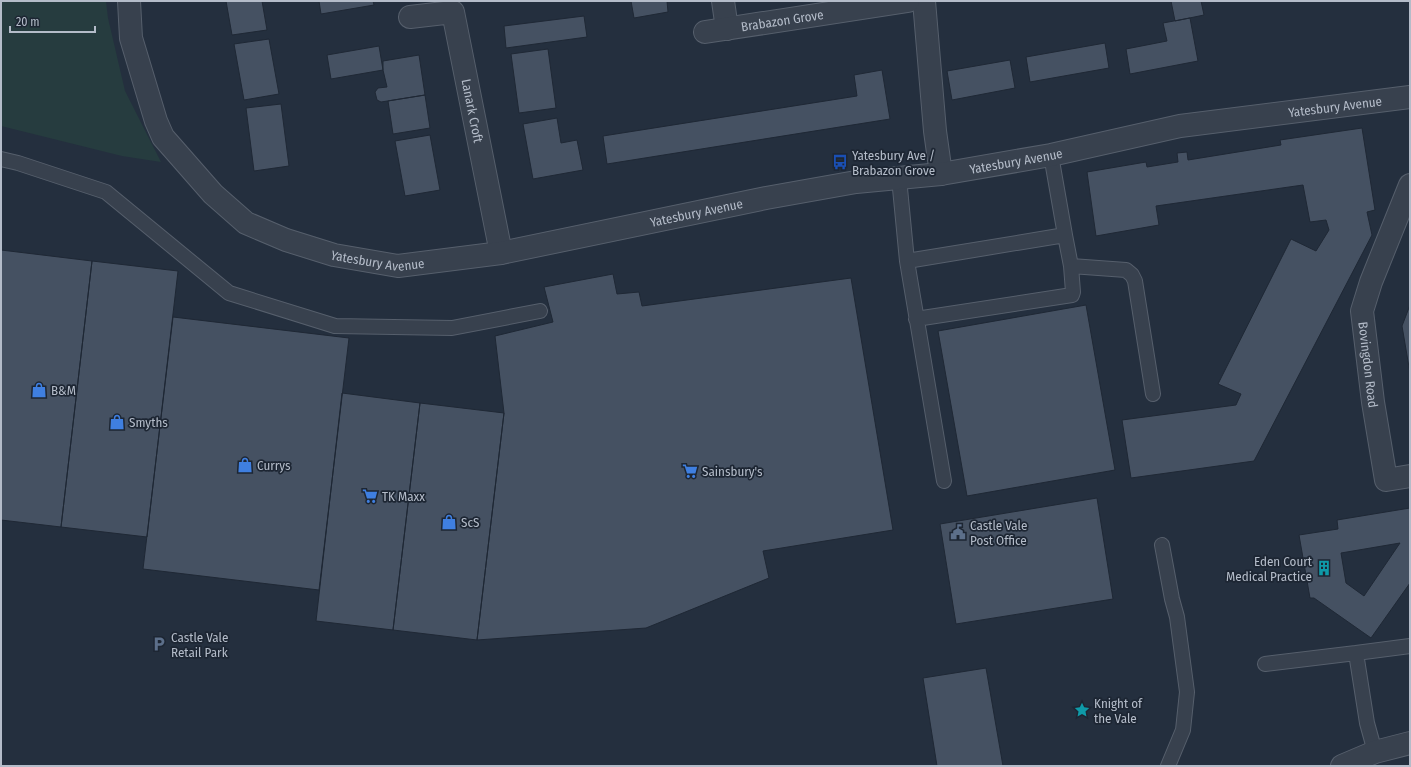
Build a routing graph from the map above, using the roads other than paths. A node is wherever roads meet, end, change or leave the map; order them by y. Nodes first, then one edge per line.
1 (129, 1) edge
2 (723, 1) edge
3 (908, 1) edge
4 (924, 1) edge
5 (410, 18) dead end
6 (727, 28) junction
7 (705, 32) dead end
8 (1410, 97) edge
9 (1051, 155) junction
10 (1, 159) edge
11 (941, 174) junction
12 (899, 178) junction
13 (1410, 185) edge
14 (1065, 235) junction
15 (501, 253) junction
16 (907, 261) junction
17 (1071, 266) junction
18 (540, 311) dead end
19 (916, 319) junction
20 (1153, 394) dead end
21 (1410, 476) edge
22 (944, 481) dead end
23 (1162, 545) dead end
24 (1410, 646) edge
25 (1356, 653) junction
26 (1265, 664) dead end
27 (1410, 743) edge
28 (1375, 752) junction
29 (1168, 766) edge
30 (1342, 766) edge

1 - 15 street, Yatesbury Avenue
2 - 6 street, Brabazon Grove
3 - 6 street, Brabazon Grove
4 - 11 street
5 - 15 street, Lanark Croft
6 - 7 street, Brabazon Grove
8 - 9 street, Yatesbury Avenue
9 - 11 street, Yatesbury Avenue
9 - 14 lane
10 - 18 lane
11 - 12 street, Yatesbury Avenue
12 - 15 street, Yatesbury Avenue
12 - 16 lane
13 - 21 street, Bovingdon Road
14 - 16 lane
14 - 17 lane
16 - 19 lane
17 - 19 lane
17 - 20 lane
19 - 22 lane
23 - 29 lane
24 - 25 lane
25 - 26 lane
25 - 28 lane
27 - 28 street
28 - 30 street

